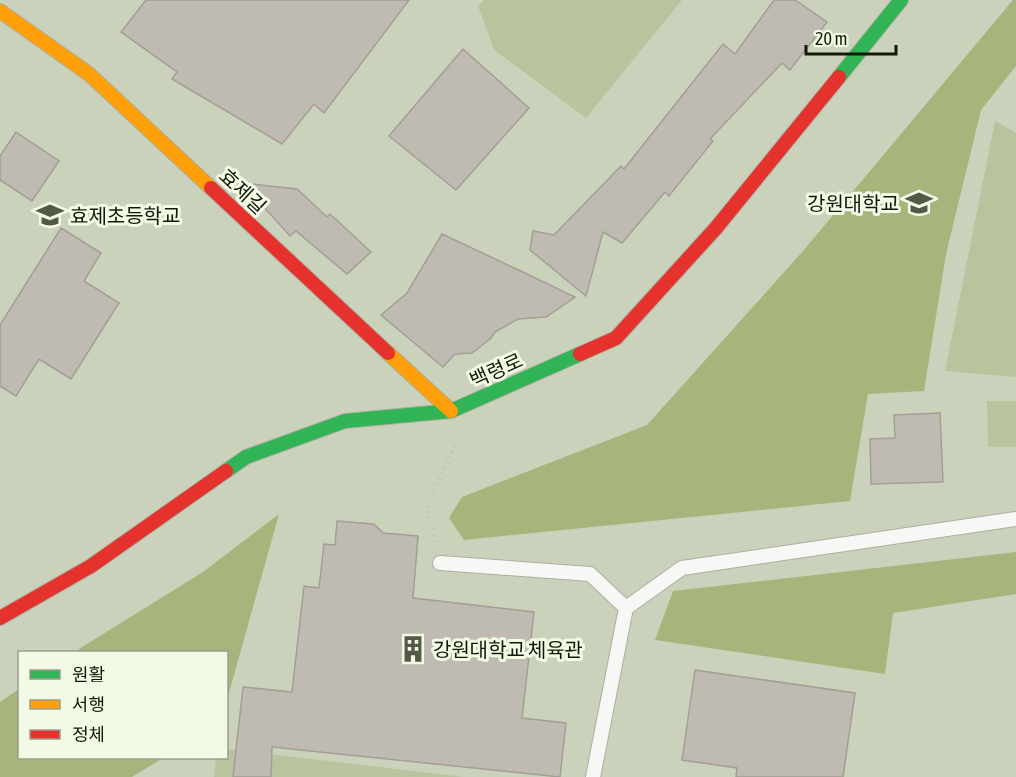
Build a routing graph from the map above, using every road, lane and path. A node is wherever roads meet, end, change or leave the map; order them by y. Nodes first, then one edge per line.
1 (901, 0) edge
2 (0, 11) edge
3 (451, 411) junction
4 (458, 439) dead end
5 (1016, 519) edge
6 (440, 563) joint
7 (626, 608) junction
8 (0, 618) edge
9 (593, 777) edge

1 - 3 street, 백령로
2 - 3 street, 효제길
3 - 8 street, 백령로
4 - 6 path
5 - 7 lane
6 - 7 lane
7 - 9 lane

